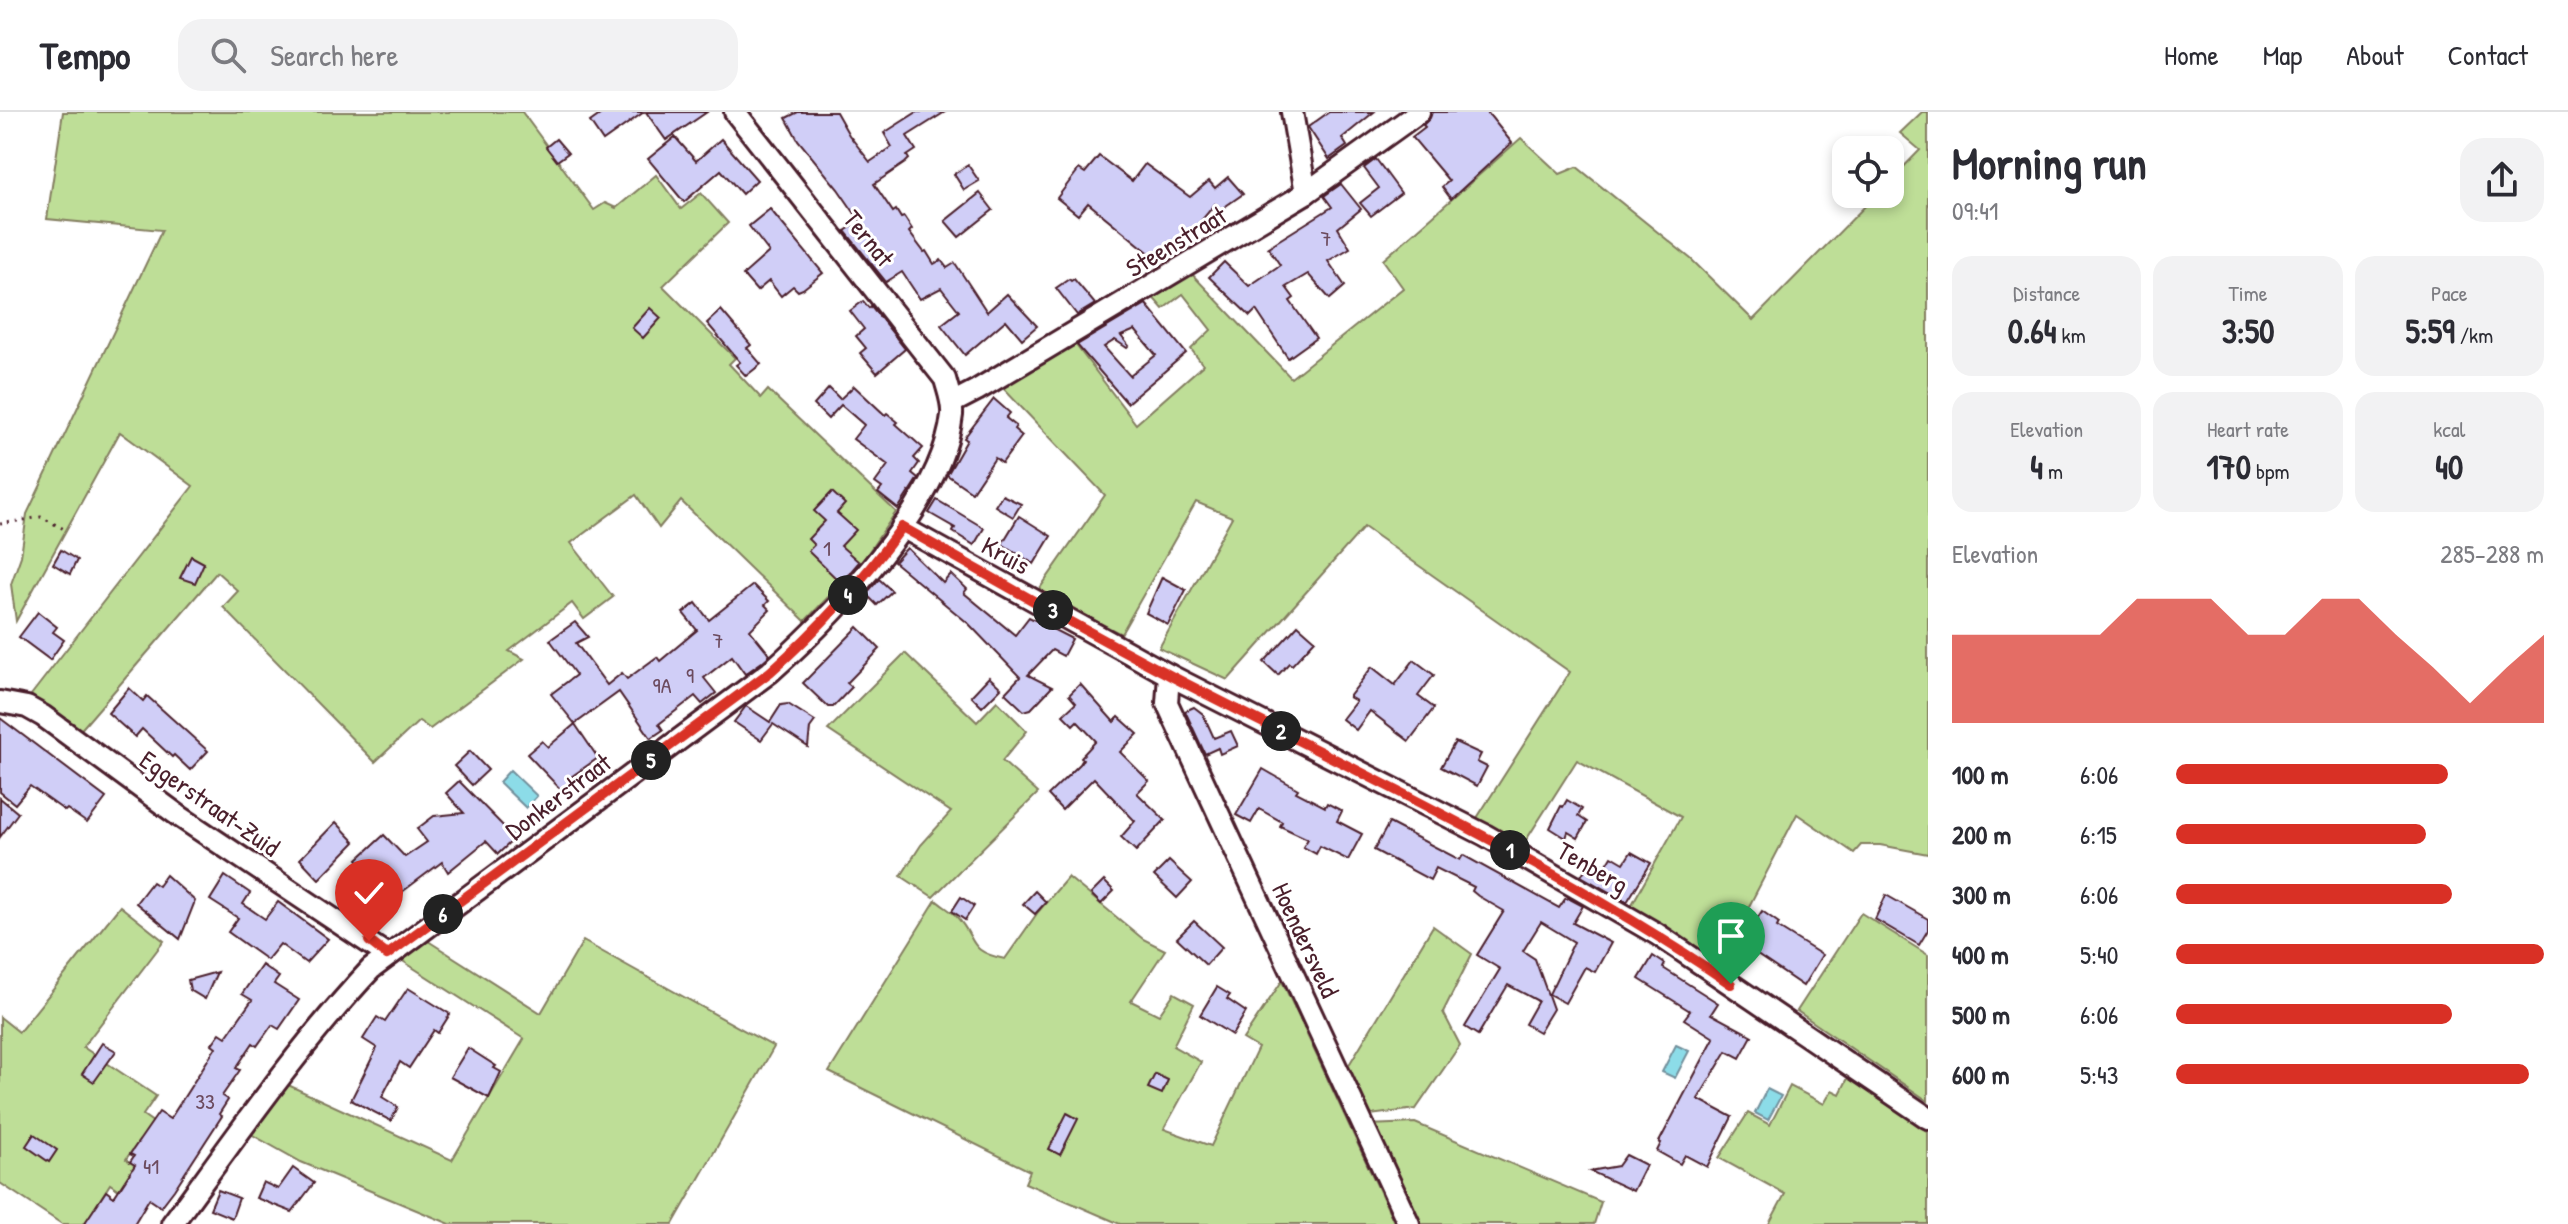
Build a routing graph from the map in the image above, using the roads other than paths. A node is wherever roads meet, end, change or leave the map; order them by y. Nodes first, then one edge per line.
1 (735, 112) edge
2 (1292, 112) edge
3 (1419, 112) edge
4 (1306, 193) junction
5 (952, 403) junction
6 (902, 527) junction
7 (1169, 675) junction
8 (0, 702) edge
9 (387, 955) junction
10 (1928, 1118) edge
11 (172, 1224) edge
12 (1409, 1224) edge

1 - 5 street, Ternat
2 - 4 street
3 - 4 street, Steenstraat
4 - 5 street, Steenstraat
5 - 6 street, Donkerstraat
6 - 7 street, Kruis
6 - 9 street, Donkerstraat
7 - 10 street, Tenberg
7 - 12 street, Hoendersveld
8 - 9 street, Eggerstraat-Zuid
9 - 11 street, Donkerstraat

